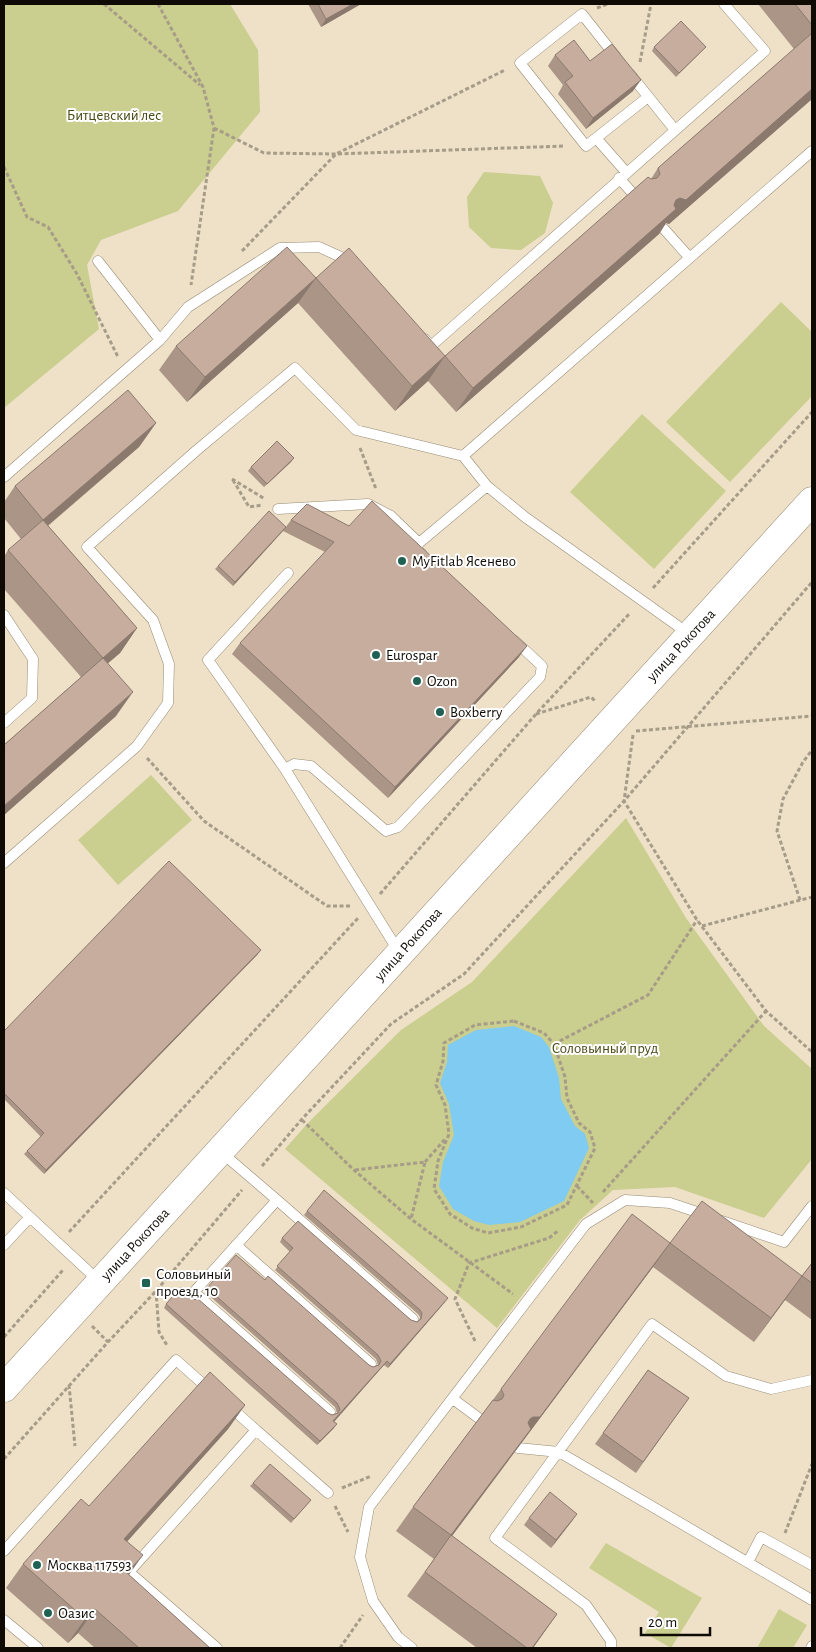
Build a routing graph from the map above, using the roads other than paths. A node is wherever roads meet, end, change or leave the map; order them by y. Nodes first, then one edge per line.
1 (724, 4) edge
2 (648, 97) junction
3 (674, 130) junction
4 (596, 138) junction
5 (812, 151) edge
6 (623, 175) junction
7 (636, 197) edge
8 (664, 229) edge
9 (690, 257) junction
10 (98, 261) dead end
11 (360, 265) edge
12 (418, 331) edge
13 (160, 340) junction
14 (462, 456) junction
15 (4, 478) edge
16 (487, 486) junction
17 (812, 501) edge
18 (278, 509) dead end
19 (419, 542) junction
20 (430, 562) edge
21 (288, 574) dead end
22 (4, 615) edge
23 (507, 633) edge
24 (690, 634) junction
25 (4, 723) edge
26 (285, 768) junction
27 (4, 863) edge
28 (400, 953) junction
29 (220, 1151) junction
30 (4, 1193) edge
31 (277, 1200) junction
32 (812, 1206) edge
33 (30, 1217) junction
34 (4, 1245) edge
35 (236, 1245) junction
36 (100, 1282) junction
37 (413, 1319) edge
38 (371, 1364) edge
39 (812, 1380) edge
40 (4, 1388) edge
41 (453, 1400) junction
42 (330, 1412) edge
43 (480, 1419) edge
44 (256, 1430) junction
45 (518, 1448) edge
46 (559, 1452) junction
47 (328, 1493) dead end
48 (4, 1551) edge
49 (748, 1562) junction
50 (812, 1565) edge
51 (812, 1600) edge
52 (4, 1620) edge
53 (38, 1648) edge
54 (217, 1648) edge
55 (412, 1648) edge
56 (611, 1648) edge

1 - 3 lane
2 - 3 lane
2 - 4 lane
2 - 4 lane
3 - 6 lane
4 - 6 lane
5 - 9 lane
6 - 7 lane
6 - 12 lane
8 - 9 lane
9 - 14 lane
10 - 13 lane
11 - 13 lane
13 - 15 lane
14 - 16 lane
14 - 27 lane
16 - 19 lane
16 - 24 lane
17 - 24 street, улица Рокотова
18 - 19 lane
19 - 20 lane
21 - 26 lane
22 - 25 lane
23 - 26 lane
24 - 28 street, улица Рокотова
26 - 28 lane
28 - 29 street, улица Рокотова
29 - 31 lane
29 - 36 street, улица Рокотова
30 - 33 lane
31 - 35 lane
31 - 37 lane
32 - 41 lane
33 - 34 lane
33 - 36 lane
35 - 38 lane
35 - 42 lane
36 - 40 street, улица Рокотова
39 - 46 lane
41 - 43 lane
41 - 55 lane
44 - 47 lane
44 - 48 lane
44 - 54 lane
45 - 46 lane
46 - 49 lane
46 - 56 lane
49 - 50 lane
49 - 51 lane
52 - 53 lane

